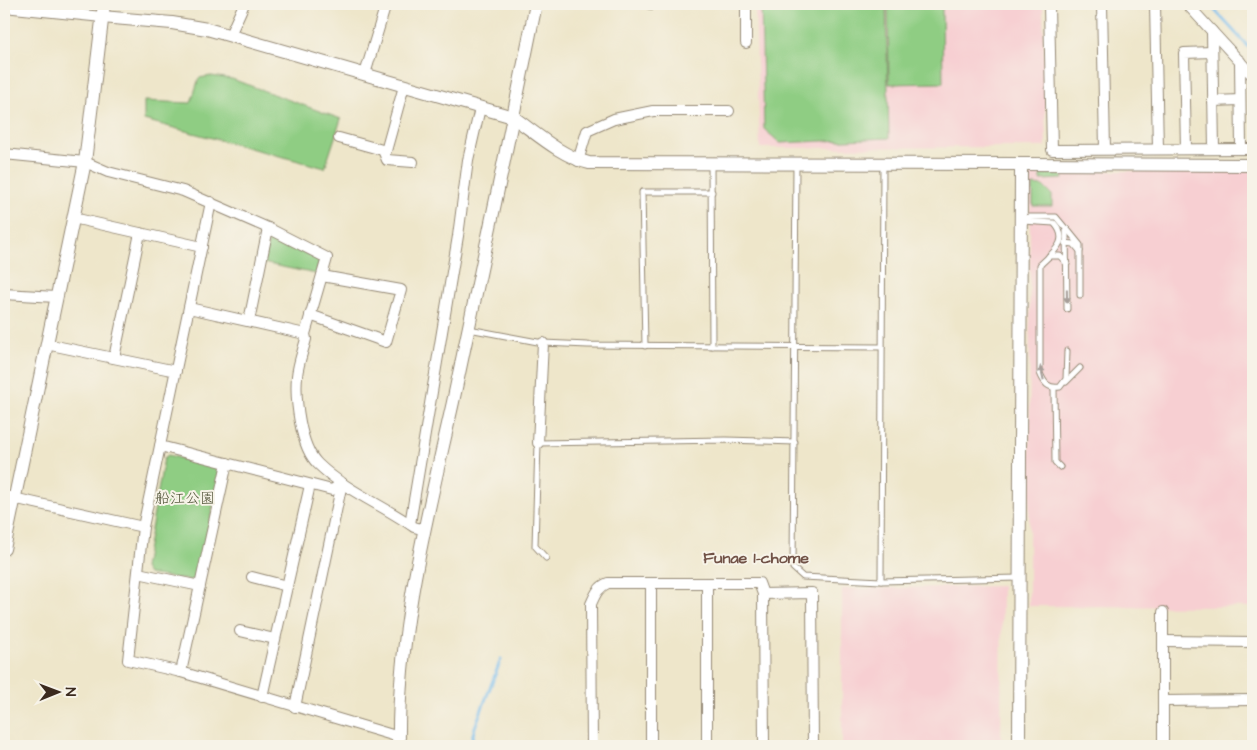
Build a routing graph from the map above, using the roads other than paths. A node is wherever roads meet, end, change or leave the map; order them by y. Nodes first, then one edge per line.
1 (104, 4) edge
2 (244, 4) edge
3 (386, 4) edge
4 (536, 4) edge
5 (650, 4) edge
6 (659, 4) edge
7 (746, 4) edge
8 (1049, 4) edge
9 (1102, 4) edge
10 (1154, 4) edge
11 (1186, 4) edge
12 (18, 6) edge
13 (4, 7) edge
14 (102, 17) junction
15 (1212, 31) junction
16 (230, 35) junction
17 (746, 43) dead end
18 (1212, 52) junction
19 (1240, 61) junction
20 (365, 74) junction
21 (1253, 76) edge
22 (404, 86) junction
23 (1240, 100) junction
24 (1213, 101) junction
25 (480, 108) junction
26 (729, 111) dead end
27 (513, 117) junction
28 (340, 138) dead end
29 (1104, 149) junction
30 (1158, 149) junction
31 (1186, 149) junction
32 (1214, 149) junction
33 (1241, 149) junction
34 (1253, 149) edge
35 (383, 150) junction
36 (4, 154) edge
37 (578, 161) junction
38 (85, 162) junction
39 (413, 162) dead end
40 (711, 163) junction
41 (796, 163) junction
42 (883, 163) junction
43 (1021, 164) junction
44 (1253, 164) edge
45 (712, 192) junction
46 (211, 202) junction
47 (73, 218) junction
48 (1021, 221) junction
49 (268, 228) junction
50 (1066, 229) junction
51 (140, 233) junction
52 (1067, 243) junction
53 (202, 247) junction
54 (1058, 247) junction
55 (1080, 251) junction
56 (1049, 256) junction
57 (1067, 265) junction
58 (322, 276) junction
59 (4, 294) edge
60 (1080, 295) dead end
61 (56, 298) junction
62 (189, 308) junction
63 (1068, 308) dead end
64 (310, 315) junction
65 (249, 321) junction
66 (469, 329) junction
67 (305, 334) junction
68 (543, 343) junction
69 (46, 344) junction
70 (644, 346) junction
71 (712, 346) junction
72 (795, 346) junction
73 (882, 347) junction
74 (1067, 351) dead end
75 (114, 358) junction
76 (1080, 368) dead end
77 (176, 371) junction
78 (1064, 384) junction
79 (1054, 388) junction
80 (795, 442) junction
81 (538, 443) junction
82 (160, 446) junction
83 (226, 463) junction
84 (1060, 467) dead end
85 (342, 483) junction
86 (310, 485) junction
87 (9, 497) edge
88 (410, 524) junction
89 (143, 527) junction
90 (425, 530) junction
91 (4, 549) edge
92 (546, 558) dead end
93 (138, 573) junction
94 (252, 577) dead end
95 (1019, 578) junction
96 (881, 581) junction
97 (651, 583) junction
98 (707, 583) junction
99 (200, 586) junction
100 (287, 586) junction
101 (763, 594) junction
102 (1163, 612) dead end
103 (240, 631) dead end
104 (276, 639) junction
105 (1162, 641) junction
106 (1253, 642) edge
107 (181, 672) junction
108 (262, 697) junction
109 (1253, 700) edge
110 (1163, 701) junction
111 (295, 707) junction
112 (399, 742) edge
113 (592, 746) edge
114 (651, 746) edge
115 (707, 746) edge
116 (764, 746) edge
117 (813, 746) edge
118 (1018, 746) edge
119 (1163, 746) edge

1 - 14 street
2 - 16 street
3 - 20 street
4 - 27 street
5 - 6 street
7 - 17 street
8 - 29 street
9 - 29 street
10 - 30 street
11 - 15 street
12 - 13 street
12 - 14 street
14 - 16 street
14 - 38 street
15 - 18 street
15 - 19 street
16 - 20 street
18 - 24 street
18 - 31 street
19 - 21 street
19 - 23 street
20 - 22 street
22 - 25 street
22 - 35 street
23 - 24 street
23 - 33 street
24 - 32 street
25 - 27 street
25 - 88 street
26 - 37 street
27 - 37 street
27 - 66 street
28 - 35 street
29 - 30 street
30 - 31 street
31 - 32 street
32 - 33 street
33 - 34 street
35 - 39 street
36 - 38 street
37 - 40 street
38 - 46 street
38 - 47 street
40 - 41 street
40 - 45 lane
41 - 42 street
41 - 72 lane
42 - 43 street
42 - 73 lane
43 - 44 street
43 - 48 street
45 - 70 lane
45 - 71 lane
46 - 49 street
46 - 53 street
47 - 51 street
47 - 61 street
48 - 50 lane
48 - 54 lane
48 - 95 street
49 - 58 street
49 - 65 street
50 - 52 lane
50 - 55 lane
51 - 53 street
51 - 75 street
52 - 54 lane
52 - 55 lane
52 - 57 lane
53 - 62 street
54 - 56 lane
55 - 60 lane
56 - 57 lane
79 -> 56 lane
57 -> 63 lane
58 - 64 street
58 - 64 street
59 - 61 street
61 - 69 street
62 - 65 street
62 - 77 street
64 - 67 street
65 - 67 street
66 - 68 lane
66 - 90 street
67 - 85 street
68 - 70 lane
68 - 81 street
69 - 75 street
69 - 87 street
70 - 71 lane
71 - 72 lane
72 - 73 lane
72 - 80 lane
73 - 96 lane
74 - 78 lane
75 - 77 street
76 - 78 lane
77 - 82 street
78 - 79 lane
79 - 84 lane
80 - 81 lane
80 - 96 lane
81 - 92 lane
82 - 83 street
82 - 89 street
83 - 86 street
83 - 99 street
85 - 86 street
85 - 88 street
85 - 111 street
86 - 100 street
87 - 89 street
87 - 91 street
88 - 90 street
89 - 93 street
90 - 112 street
93 - 99 street
93 - 107 street
94 - 100 street
95 - 96 lane
95 - 118 street
97 - 98 street
97 - 113 street
97 - 114 street
98 - 101 street
98 - 115 street
99 - 107 street
100 - 104 street
101 - 116 street
101 - 117 street
102 - 105 street
103 - 104 street
104 - 108 street
105 - 106 street
105 - 110 street
107 - 108 street
108 - 111 street
109 - 110 street
110 - 119 street
111 - 112 street

